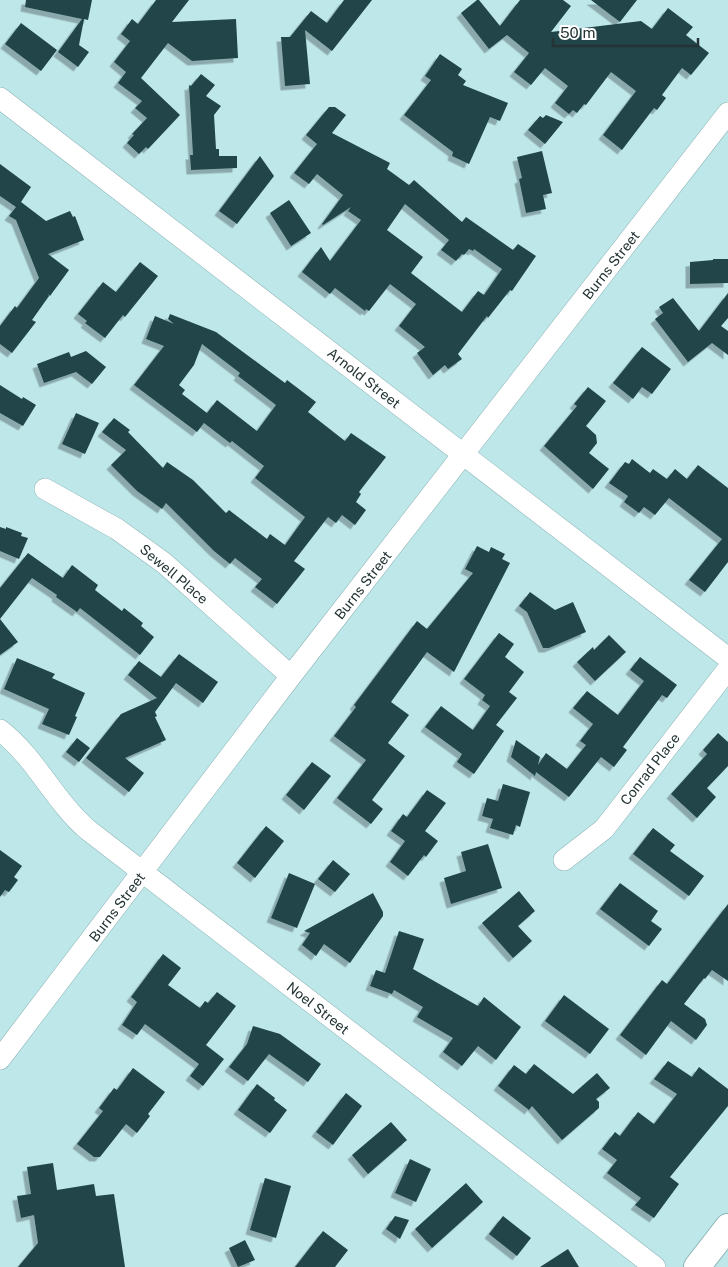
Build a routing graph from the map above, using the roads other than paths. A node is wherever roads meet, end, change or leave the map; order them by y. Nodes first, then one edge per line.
1 (0, 98) edge
2 (728, 112) edge
3 (464, 455) junction
4 (45, 488) dead end
5 (728, 658) edge
6 (728, 669) edge
7 (291, 676) junction
8 (0, 730) edge
9 (564, 860) dead end
10 (143, 873) junction
11 (0, 1059) edge
12 (728, 1226) edge
13 (655, 1267) edge
14 (697, 1267) edge

1 - 3 street, Arnold Street
2 - 3 street, Burns Street
3 - 5 street, Arnold Street
3 - 7 street, Burns Street
4 - 7 street, Sewell Place
6 - 9 street, Conrad Place
7 - 10 street, Burns Street
8 - 10 street, Noel Street
10 - 11 street, Burns Street
10 - 13 street, Noel Street
12 - 14 street

